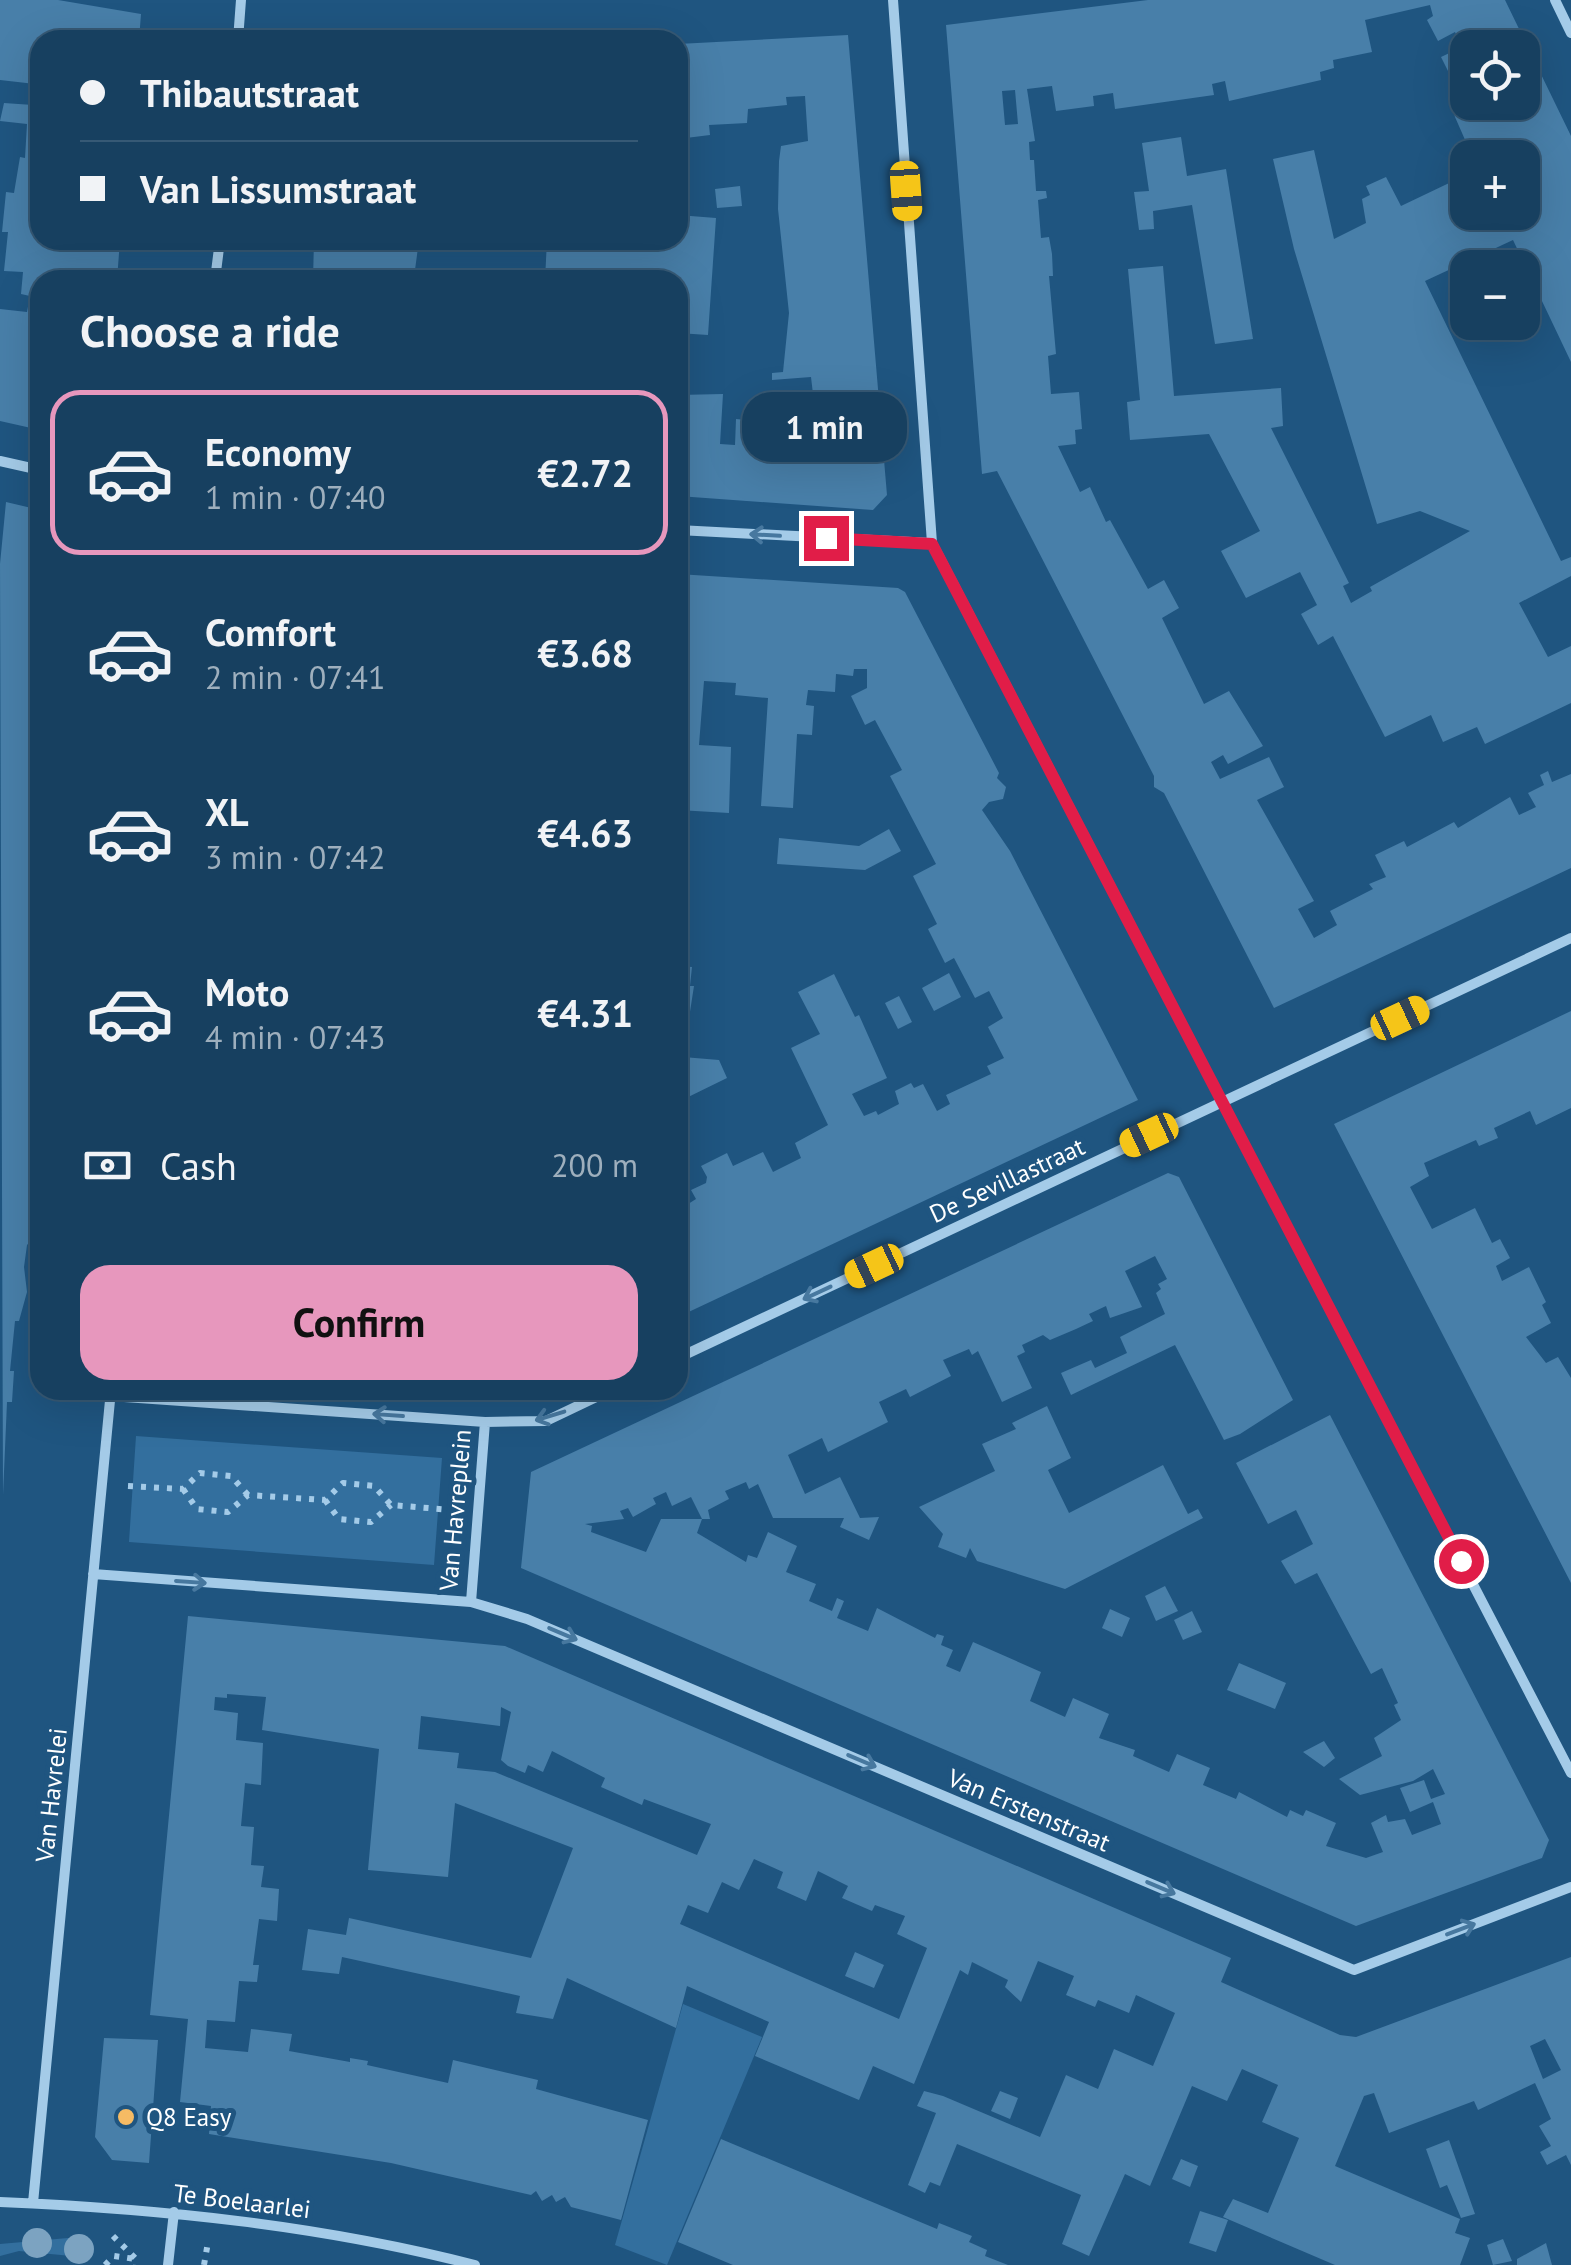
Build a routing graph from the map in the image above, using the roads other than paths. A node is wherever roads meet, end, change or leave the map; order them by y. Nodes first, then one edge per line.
1 (241, 0) edge
2 (893, 0) edge
3 (1555, 0) edge
4 (239, 30) edge
5 (1571, 33) edge
6 (0, 461) edge
7 (30, 468) edge
8 (688, 531) edge
9 (932, 544) junction
10 (1571, 938) edge
11 (1221, 1101) junction
12 (688, 1353) edge
13 (109, 1400) edge
14 (201, 1400) edge
15 (590, 1400) edge
16 (485, 1422) junction
17 (93, 1574) junction
18 (471, 1602) junction
19 (1571, 1773) edge
20 (1571, 1887) edge
21 (0, 2202) edge
22 (33, 2203) junction
23 (174, 2212) junction
24 (168, 2265) edge
25 (476, 2265) edge

1 - 4 street
2 - 9 street
3 - 5 street
6 - 7 street
9 -> 8 street
9 - 11 street
10 - 11 street, De Sevillastraat
11 -> 12 street, De Sevillastraat
11 - 19 street
13 - 17 street, Van Havrelei
16 -> 14 street, Van Havreplein
15 -> 16 street
16 - 18 street, Van Havreplein
17 -> 18 street, Van Havreplein
17 - 22 street, Van Havrelei
18 -> 20 street, Van Erstenstraat
21 - 22 street, Te Boelaarlei
22 - 23 street, Te Boelaarlei
23 - 24 street
23 - 25 street, Te Boelaarlei

